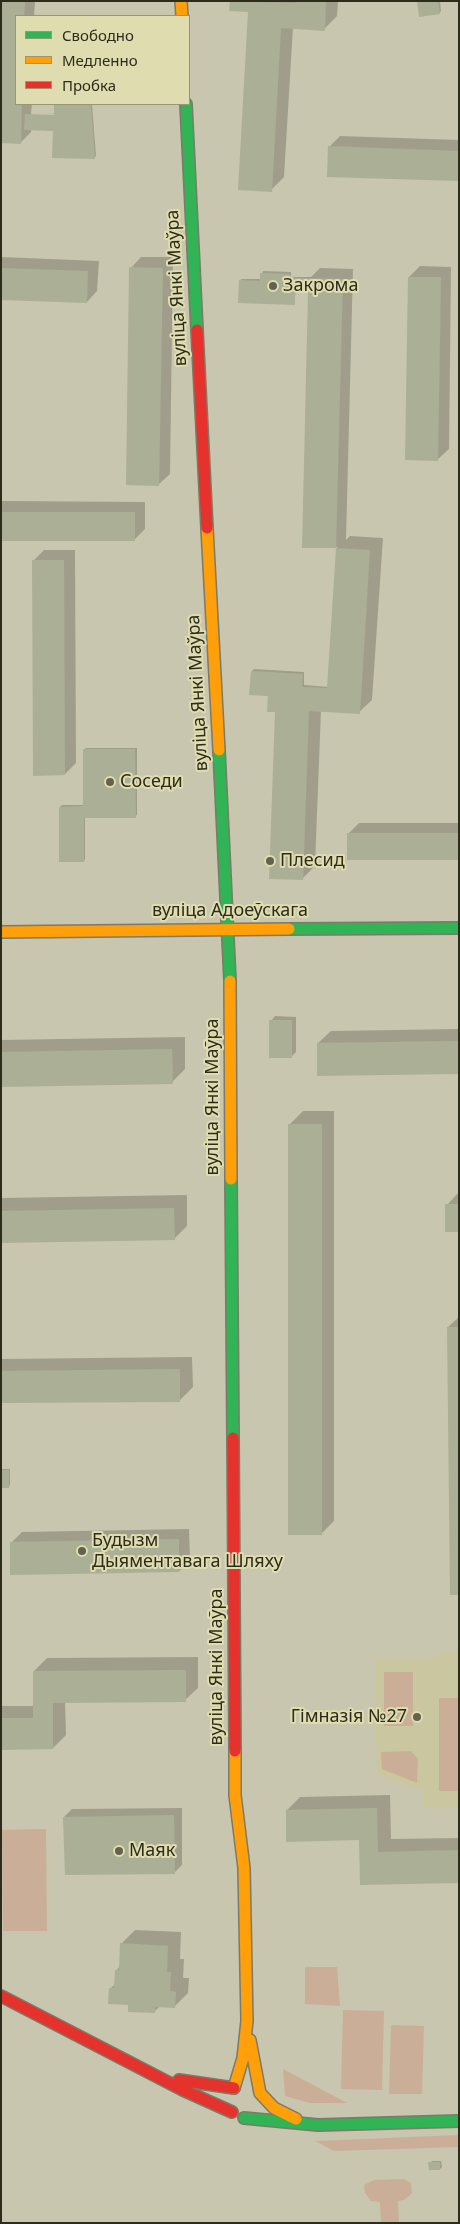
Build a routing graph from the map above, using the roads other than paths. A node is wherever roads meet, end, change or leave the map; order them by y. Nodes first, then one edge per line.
1 (181, 1) edge
2 (182, 15) edge
3 (186, 105) edge
4 (459, 928) edge
5 (228, 929) junction
6 (1, 932) edge
7 (1, 1996) edge
8 (247, 2021) junction
9 (122, 2058) junction
10 (234, 2088) junction
11 (260, 2093) junction
12 (232, 2112) junction
13 (244, 2118) junction
14 (459, 2121) edge
15 (318, 2125) junction

1 - 2 street
3 - 5 street, вуліца Янкі Маўра
4 - 5 street, вуліца Адоеўскага
5 - 6 street, вуліца Адоеўскага
5 - 8 street, вуліца Янкі Маўра
7 - 9 street
8 - 10 street, вуліца Янкі Маўра
8 - 11 street
9 - 10 street
9 - 12 street
10 - 11 street
10 - 12 street
11 - 13 street
11 - 15 street
12 - 13 street
13 - 15 street
14 - 15 street

